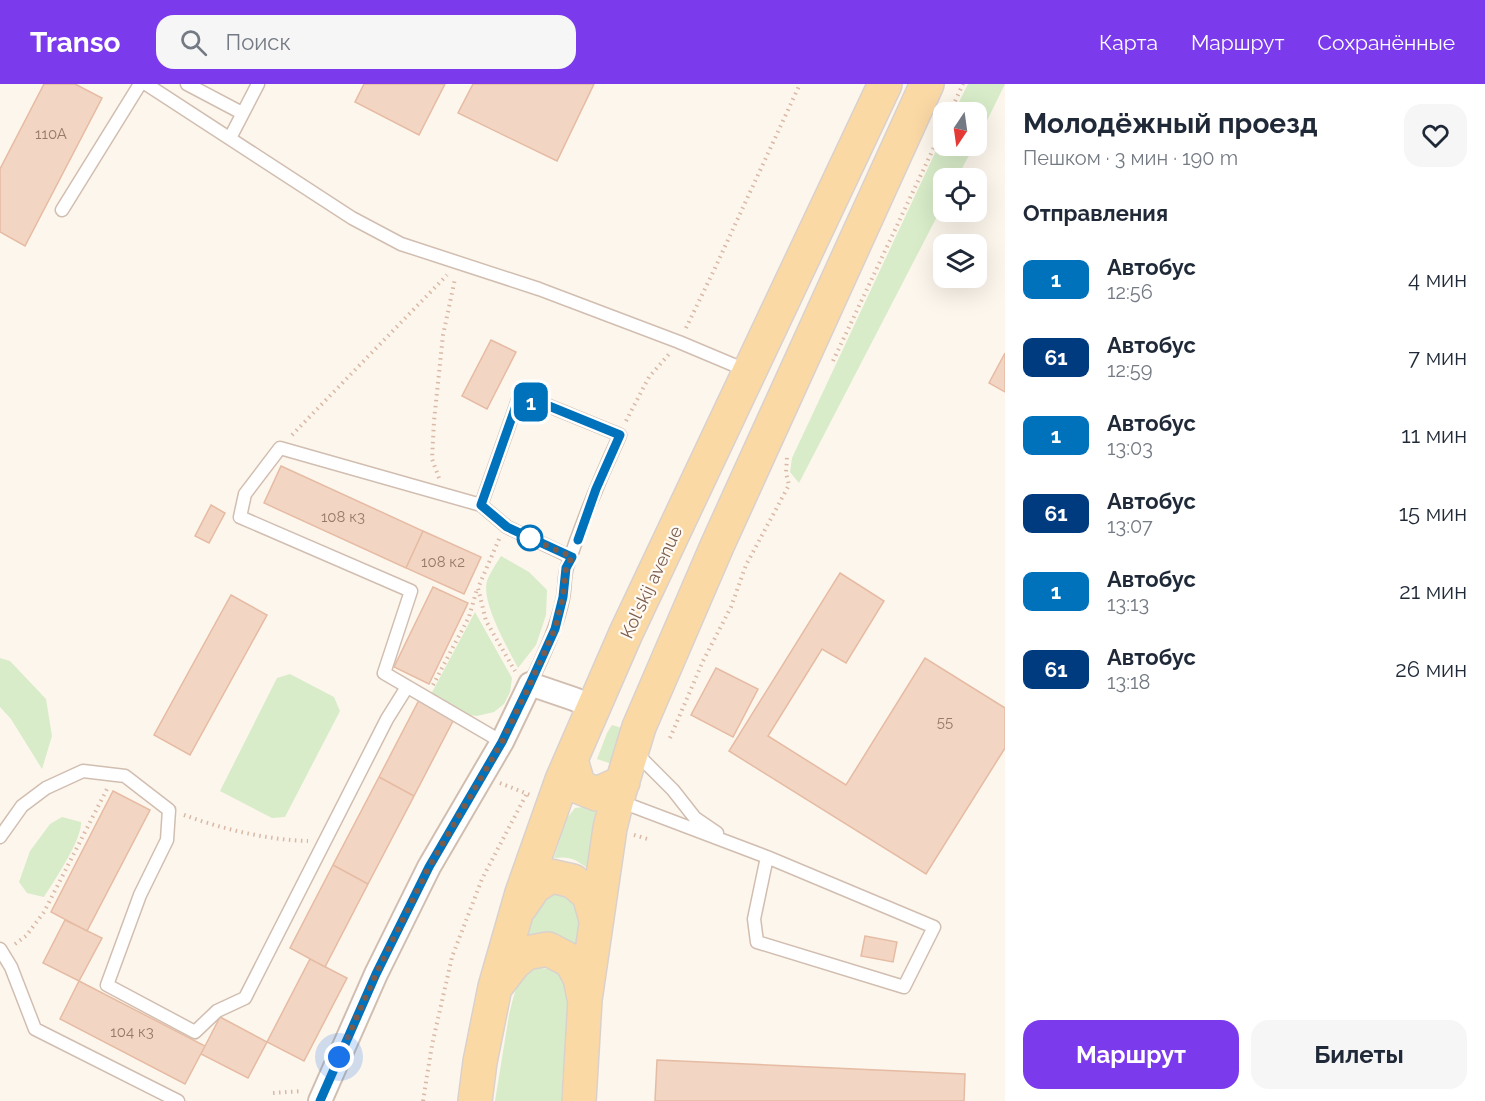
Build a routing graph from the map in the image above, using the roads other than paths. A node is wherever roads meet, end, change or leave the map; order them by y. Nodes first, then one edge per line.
1 (140, 84) edge
2 (146, 84) edge
3 (187, 84) edge
4 (258, 84) edge
5 (885, 84) edge
6 (927, 84) edge
7 (242, 113) junction
8 (230, 138) junction
9 (62, 210) dead end
10 (749, 371) junction
11 (481, 505) junction
12 (572, 557) junction
13 (525, 682) junction
14 (406, 687) junction
15 (593, 707) junction
16 (636, 738) junction
17 (502, 742) junction
18 (591, 784) junction
19 (0, 837) edge
20 (733, 844) junction
21 (767, 856) junction
22 (516, 912) junction
23 (596, 920) junction
24 (1, 951) edge
25 (495, 987) junction
26 (585, 1000) junction
27 (178, 1101) edge
28 (320, 1101) edge
29 (475, 1101) edge
30 (579, 1101) edge

1 - 9 lane
2 - 8 lane
3 - 7 lane
4 - 7 lane
5 - 10 main road, Kol'skij avenue
6 - 16 main road, Kol'skij avenue
7 - 8 lane
8 - 10 lane
10 - 15 main road, Kol'skij avenue
11 - 12 lane
11 - 12 lane
11 - 14 lane
12 - 13 lane
13 - 15 street
13 - 17 street
14 - 17 lane
14 - 19 lane
15 - 16 main road
15 - 18 main road, Kol'skij avenue
16 - 18 main road, Kol'skij avenue
16 - 20 lane
17 - 28 street
18 - 20 lane
18 - 22 main road, Kol'skij avenue
18 - 23 main road, Kol'skij avenue
20 - 21 lane
21 - 21 lane
22 - 23 main road
22 - 25 main road, Kol'skij avenue
23 - 26 main road, Kol'skij avenue
24 - 27 lane
25 - 26 main road
25 - 29 main road, Kol'skij avenue
26 - 30 main road, Kol'skij avenue

